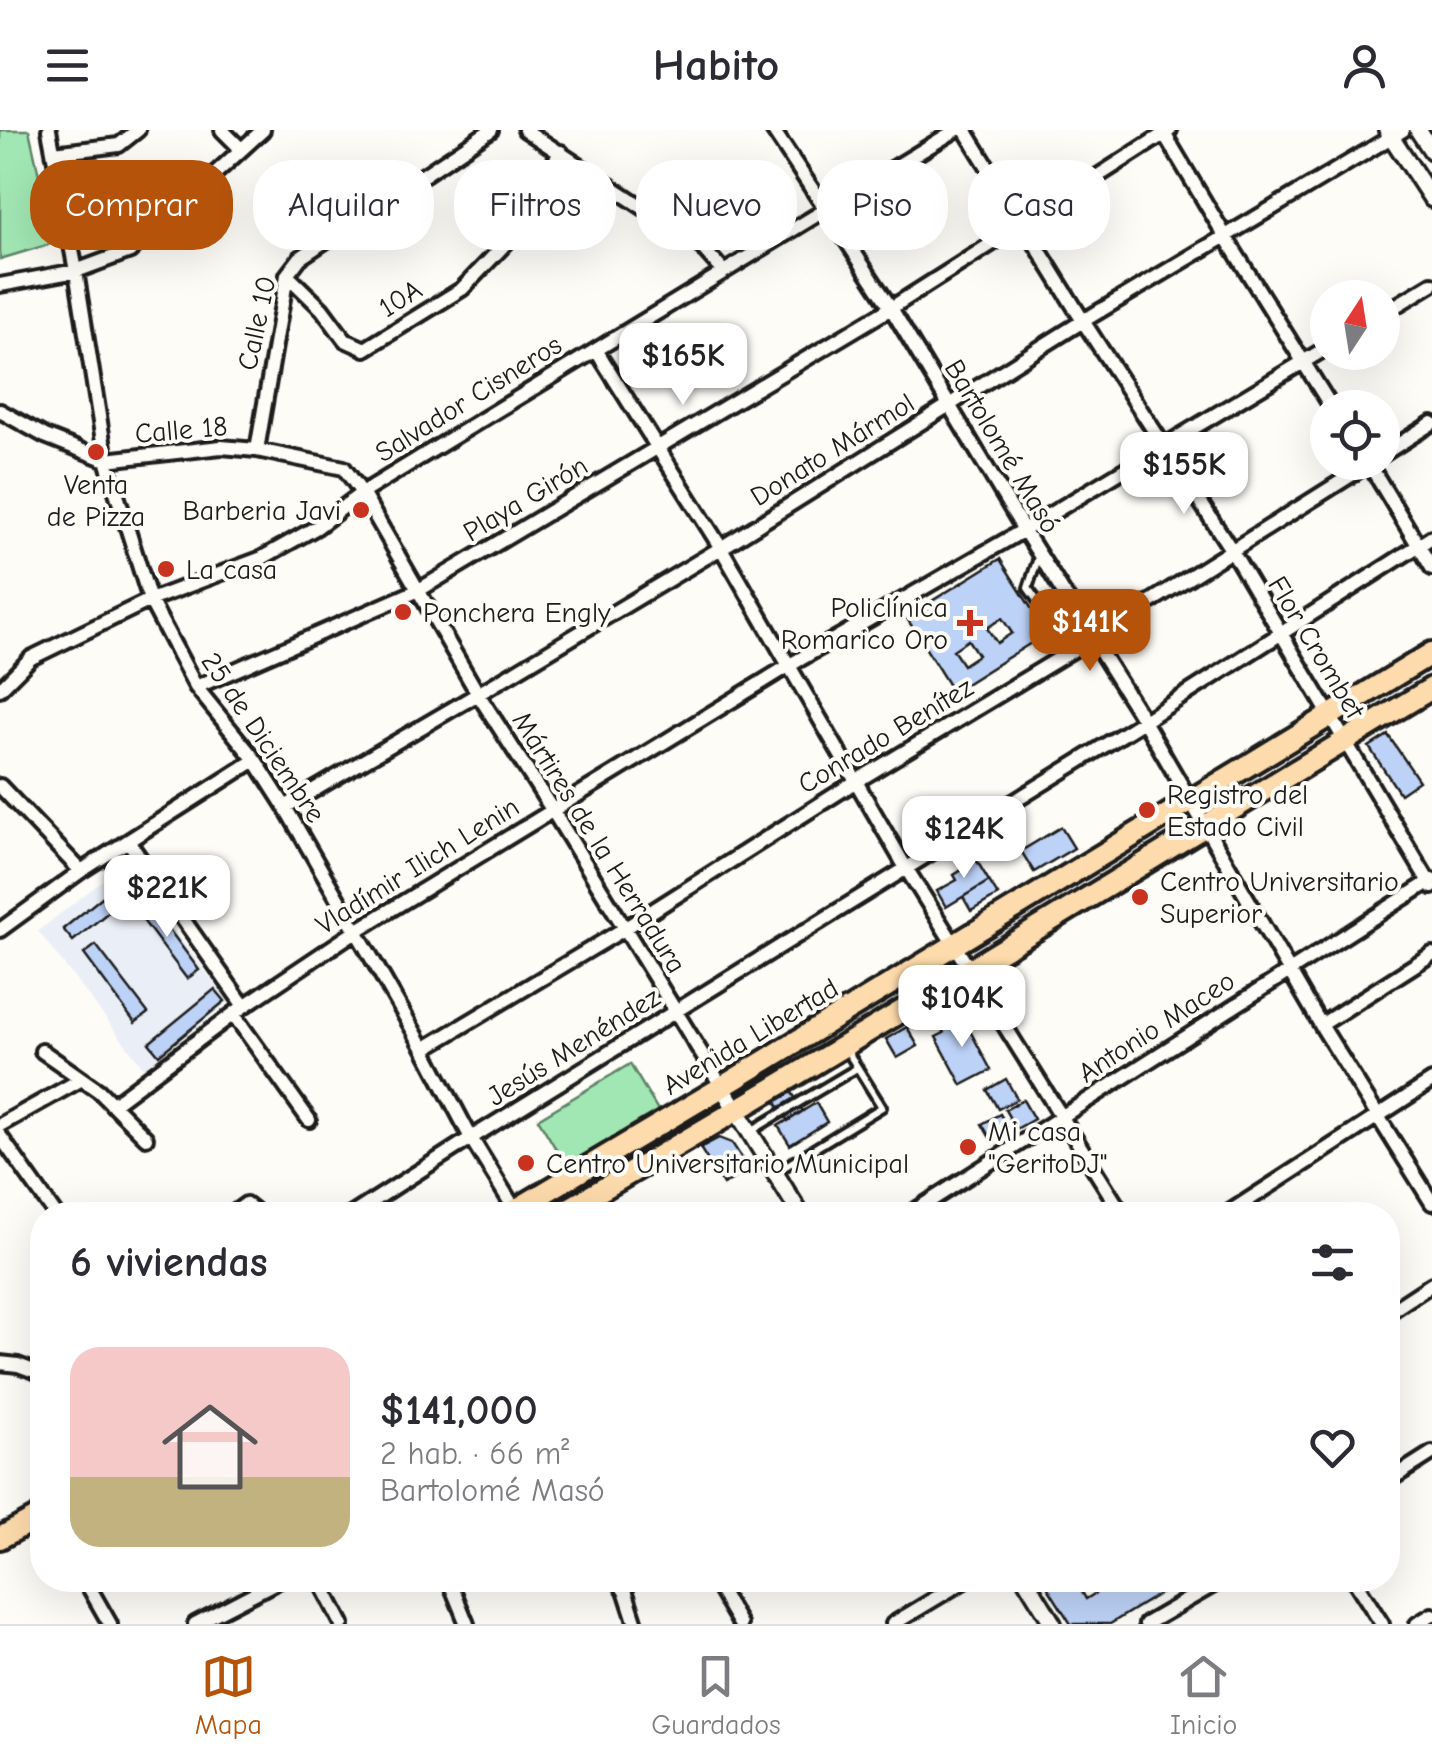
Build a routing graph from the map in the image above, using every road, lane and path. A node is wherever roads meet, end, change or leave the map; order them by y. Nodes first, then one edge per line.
1 (49, 130) edge
2 (138, 130) edge
3 (222, 130) edge
4 (264, 130) edge
5 (491, 130) edge
6 (525, 130) edge
7 (773, 130) edge
8 (956, 130) edge
9 (965, 130) edge
10 (1418, 130) edge
11 (1166, 131) edge
12 (1394, 132) edge
13 (241, 150) junction
14 (1432, 151) edge
15 (54, 152) junction
16 (561, 152) junction
17 (908, 160) edge
18 (983, 160) edge
19 (1110, 167) edge
20 (817, 197) edge
21 (1432, 199) edge
22 (817, 216) edge
23 (1225, 236) junction
24 (852, 250) edge
25 (981, 250) edge
26 (1038, 250) edge
27 (76, 272) junction
28 (724, 272) junction
29 (287, 275) junction
30 (1432, 284) edge
31 (0, 285) edge
32 (1400, 303) edge
33 (891, 308) junction
34 (1083, 322) junction
35 (596, 350) junction
36 (1310, 358) edge
37 (1303, 362) junction
38 (1321, 390) edge
39 (950, 406) junction
40 (0, 411) edge
41 (1432, 423) edge
42 (1400, 444) edge
43 (1162, 445) junction
44 (658, 448) junction
45 (257, 450) junction
46 (106, 460) junction
47 (1343, 480) edge
48 (1380, 480) edge
49 (362, 493) junction
50 (1024, 530) junction
51 (1432, 536) edge
52 (1418, 545) junction
53 (721, 548) junction
54 (1232, 551) junction
55 (1039, 554) junction
56 (1432, 568) edge
57 (419, 590) junction
58 (150, 600) junction
59 (1082, 622) junction
60 (1280, 634) junction
61 (1093, 638) junction
62 (1432, 653) edge
63 (790, 665) junction
64 (196, 687) junction
65 (1432, 688) edge
66 (0, 689) edge
67 (478, 694) junction
68 (1331, 717) junction
69 (1144, 721) junction
70 (1344, 741) junction
71 (255, 760) junction
72 (855, 782) junction
73 (0, 786) edge
74 (1189, 800) junction
75 (285, 807) junction
76 (553, 811) junction
77 (1203, 826) junction
78 (128, 841) junction
79 (906, 868) junction
80 (81, 871) junction
81 (1431, 883) edge
82 (624, 929) junction
83 (0, 930) edge
84 (356, 931) junction
85 (952, 944) junction
86 (1432, 954) edge
87 (968, 969) junction
88 (1288, 970) junction
89 (239, 1010) junction
90 (676, 1012) junction
91 (1321, 1025) junction
92 (844, 1046) junction
93 (424, 1049) junction
94 (42, 1051) dead end
95 (857, 1068) junction
96 (82, 1079) junction
97 (1432, 1081) edge
98 (722, 1087) junction
99 (112, 1105) junction
100 (737, 1112) junction
101 (1061, 1116) junction
102 (1377, 1118) junction
103 (310, 1120) dead end
104 (0, 1125) edge
105 (750, 1132) junction
106 (0, 1136) edge
107 (146, 1138) dead end
108 (472, 1138) junction
109 (774, 1172) junction
110 (47, 1202) edge
111 (371, 1202) edge
112 (507, 1202) edge
113 (531, 1202) edge
114 (581, 1202) edge
115 (793, 1202) edge
116 (928, 1202) edge
117 (1115, 1202) edge
118 (1245, 1202) edge
119 (1432, 1203) edge
120 (1432, 1284) edge
121 (1400, 1304) edge
122 (0, 1363) edge
123 (30, 1370) edge
124 (1432, 1453) edge
125 (1400, 1473) edge
126 (30, 1522) edge
127 (0, 1538) edge
128 (92, 1592) edge
129 (257, 1592) edge
130 (326, 1592) edge
131 (454, 1592) edge
132 (625, 1592) edge
133 (721, 1592) edge
134 (946, 1592) edge
135 (1033, 1592) edge
136 (1201, 1592) edge
137 (1362, 1592) edge
138 (1432, 1615) edge
139 (110, 1624) edge
140 (195, 1624) edge
141 (342, 1624) edge
142 (467, 1624) edge
143 (636, 1624) edge
144 (740, 1624) edge
145 (893, 1624) edge
146 (1053, 1624) edge
147 (1146, 1624) edge
148 (1382, 1624) edge
149 (1417, 1624) edge

1 - 15 street, 25 de Diciembre
2 - 15 street
3 - 13 street
4 - 13 street
5 - 29 street, Calle 10
6 - 16 street
7 - 20 street, Bartolomé Masó
8 - 17 street, Salvador Cisneros
9 - 18 street, Flor Crombet
10 - 14 street
11 - 19 street, Playa Girón
11 - 23 street
12 - 21 street
12 - 23 street, Donato Mármol
13 - 27 street
15 - 27 street, 25 de Diciembre
16 - 28 street
16 - 29 street, 10A
22 - 28 street, Salvador Cisneros
23 - 34 street, Donato Mármol
23 - 37 street
24 - 33 street, Bartolomé Masó
25 - 33 street, Playa Girón
26 - 34 street, Flor Crombet
27 - 31 street
27 - 46 street, 25 de Diciembre
28 - 35 street, Salvador Cisneros
29 - 45 street, Calle 10
30 - 32 street
33 - 39 street, Bartolomé Masó
33 - 44 street, Playa Girón
34 - 39 street, Donato Mármol
34 - 43 street, Flor Crombet
35 - 44 street
35 - 49 street, Salvador Cisneros
36 - 37 street, Vladímir Ilich Lenin
37 - 38 street
37 - 43 street, Vladímir Ilich Lenin
39 - 50 street, Bartolomé Masó
39 - 53 street, Donato Mármol
40 - 46 street, Calle 18
41 - 42 street
43 - 50 street, Vladímir Ilich Lenin
43 - 54 street, Flor Crombet
44 - 53 street
44 - 57 street, Playa Girón
45 - 46 street, Calle 18
45 - 49 street, Calle 18
46 - 58 street, 25 de Diciembre
47 - 54 street, Conrado Benítez
48 - 52 street
49 - 57 street, Mártires de la Herradura
49 - 58 street, Salvador Cisneros
50 - 55 street, Bartolomé Masó
50 - 63 street, Vladímir Ilich Lenin
51 - 52 street, Jesús Menéndez
52 - 56 street
52 - 60 street, Jesús Menéndez
53 - 63 street
53 - 67 street, Donato Mármol
54 - 60 street, Flor Crombet
54 - 61 street, Conrado Benítez
55 - 59 street, Bartolomé Masó
55 - 59 lane
57 - 64 street, Playa Girón
57 - 67 street, Mártires de la Herradura
58 - 64 street, 25 de Diciembre
58 - 66 street, Salvador Cisneros
59 - 61 street, Bartolomé Masó
60 - 68 street, Flor Crombet
60 - 69 street, Jesús Menéndez
61 - 69 street, Bartolomé Masó
61 - 72 street, Conrado Benítez
62 - 68 main road, Avenida Libertad
63 - 72 street
63 - 76 street, Vladímir Ilich Lenin
64 - 71 street, 25 de Diciembre
65 - 70 main road, Avenida Libertad
67 - 75 street, Donato Mármol
67 - 76 street, Mártires de la Herradura
68 - 70 street, Flor Crombet
68 - 74 main road, Avenida Libertad
69 - 74 street, Bartolomé Masó
69 - 79 street, Jesús Menéndez
70 - 77 main road, Avenida Libertad
70 - 81 street, Flor Crombet
71 - 75 street, 25 de Diciembre
71 - 78 street
72 - 79 street
72 - 82 street, Conrado Benítez
73 - 80 street
74 - 77 street, Bartolomé Masó
74 - 85 main road, Avenida Libertad
75 - 84 street, 25 de Diciembre
76 - 82 street, Mártires de la Herradura
76 - 84 street, Vladímir Ilich Lenin
77 - 87 main road, Avenida Libertad
77 - 88 street, Bartolomé Masó
78 - 80 street
78 - 89 street
79 - 85 street
79 - 90 street, Jesús Menéndez
80 - 83 street
81 - 88 street, Antonio Maceo
82 - 90 street, Mártires de la Herradura
82 - 93 street, Conrado Benítez
84 - 89 street, Vladímir Ilich Lenin
84 - 93 street, 25 de Diciembre
85 - 87 street
85 - 98 main road, Avenida Libertad
86 - 91 street
87 - 92 main road, Avenida Libertad
87 - 101 street
88 - 91 street, Bartolomé Masó
88 - 101 street, Antonio Maceo
89 - 99 street, Vladímir Ilich Lenin
89 - 103 street
90 - 98 street, Mártires de la Herradura
90 - 108 street, Jesús Menéndez
91 - 102 street, Bartolomé Masó
92 - 95 lane
92 - 100 main road, Avenida Libertad
93 - 108 street, 25 de Diciembre
94 - 96 street
95 - 105 lane
95 - 109 lane
96 - 99 street
96 - 104 street
97 - 102 street
98 - 100 street, Mártires de la Herradura
98 - 113 main road, Avenida Libertad
99 - 107 street
100 - 105 street, Mártires de la Herradura
100 - 114 main road, Avenida Libertad
101 - 116 street, Antonio Maceo
101 - 117 street
102 - 118 street
102 - 119 street, Bartolomé Masó
105 - 109 street, Mártires de la Herradura
106 - 110 street
108 - 111 street, Jesús Menéndez
108 - 112 street, 25 de Diciembre
109 - 115 street, Mártires de la Herradura
120 - 121 street
122 - 123 street
124 - 125 street
126 - 127 main road
128 - 139 street
129 - 140 street
130 - 141 street
131 - 142 street
132 - 143 street
133 - 144 street
134 - 145 street
135 - 146 street
136 - 147 street
137 - 148 street
138 - 149 street

